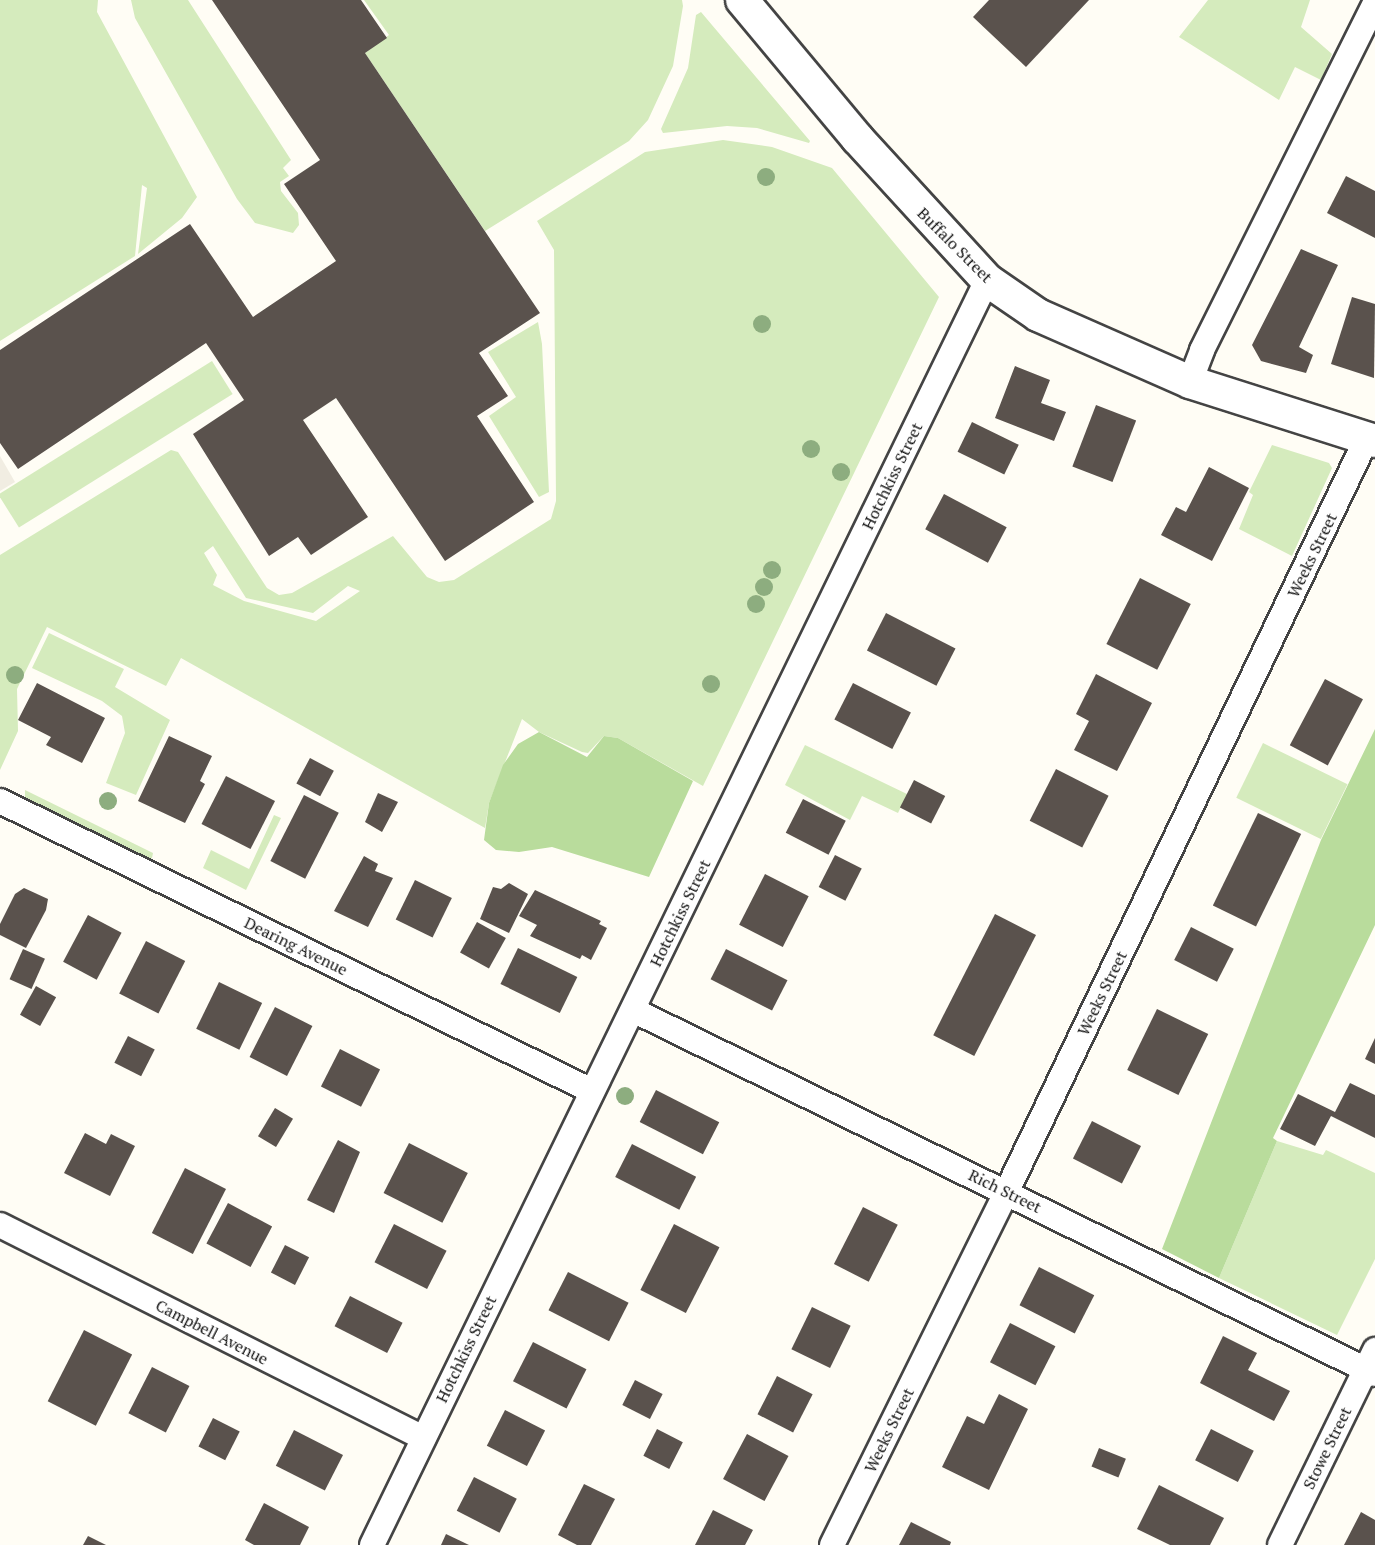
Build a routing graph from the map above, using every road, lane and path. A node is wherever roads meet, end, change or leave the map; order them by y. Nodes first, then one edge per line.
1 (742, 0) edge
2 (1375, 3) edge
3 (987, 280) junction
4 (1190, 382) junction
5 (1371, 439) edge
6 (0, 801) edge
7 (633, 1010) junction
8 (592, 1091) junction
9 (1007, 1191) junction
10 (0, 1225) edge
11 (1372, 1365) edge
12 (423, 1438) junction
13 (372, 1545) edge
14 (832, 1545) edge
15 (1280, 1545) edge

1 - 3 street, Buffalo Street
2 - 4 street
3 - 4 street, Buffalo Street
3 - 7 street, Hotchkiss Street
4 - 5 street, Buffalo Street
5 - 9 street, Weeks Street
6 - 8 street, Dearing Avenue
7 - 8 street, Hotchkiss Street
7 - 9 street, Rich Street
8 - 12 street, Hotchkiss Street
9 - 11 street, Rich Street
9 - 14 street, Weeks Street
10 - 12 street, Campbell Avenue
11 - 15 street, Stowe Street
12 - 13 street, Hotchkiss Street

